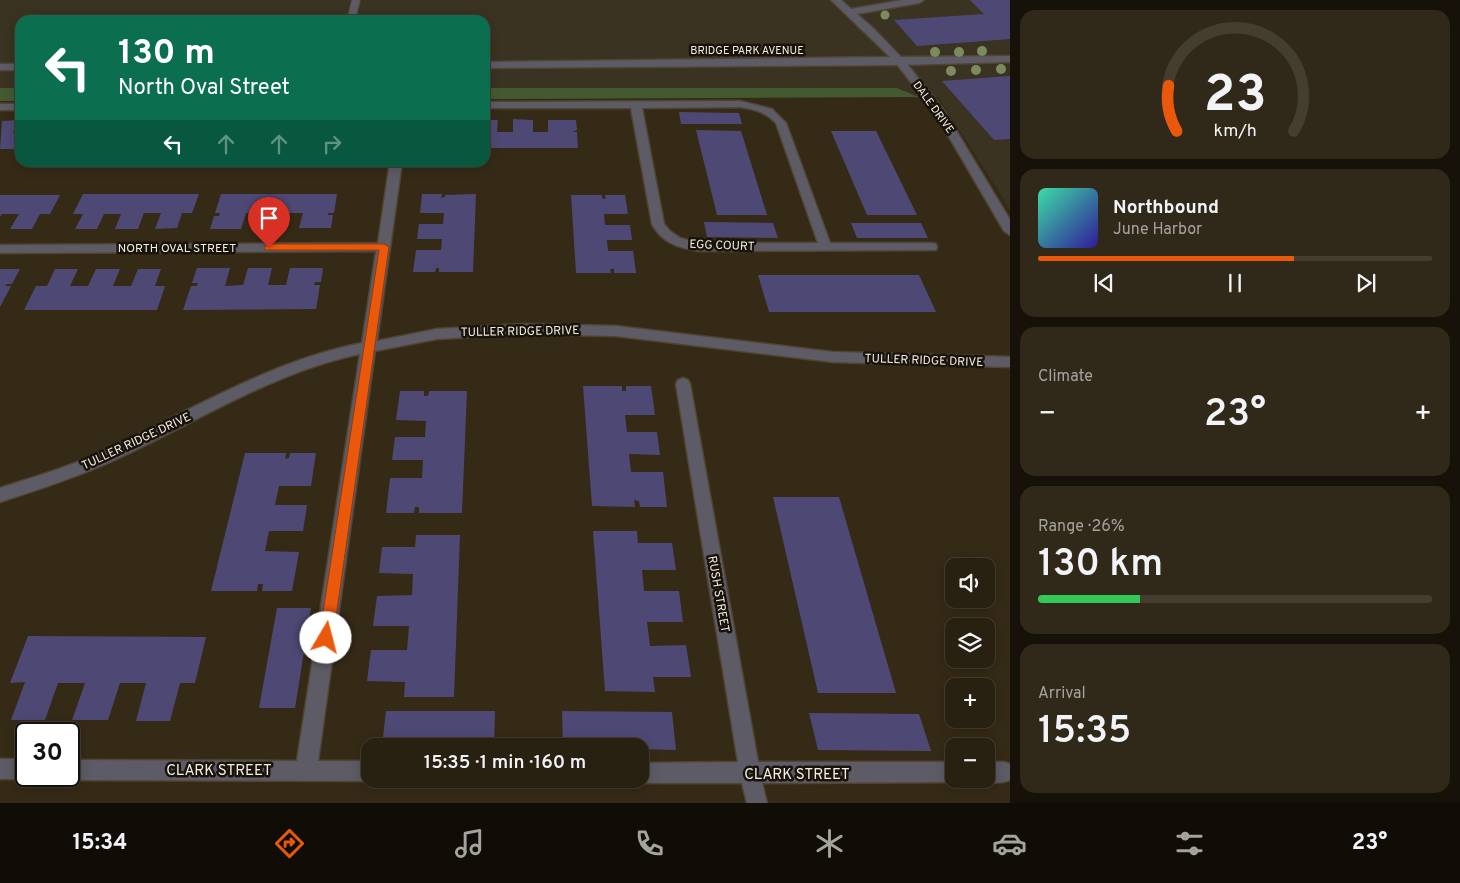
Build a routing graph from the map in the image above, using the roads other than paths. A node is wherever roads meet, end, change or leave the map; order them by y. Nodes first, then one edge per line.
1 (356, 0) edge
2 (836, 0) edge
3 (919, 0) edge
4 (851, 12) junction
5 (352, 15) edge
6 (1010, 59) edge
7 (900, 62) junction
8 (490, 65) edge
9 (0, 67) edge
10 (15, 67) edge
11 (490, 105) edge
12 (636, 105) junction
13 (0, 107) edge
14 (15, 107) edge
15 (395, 167) edge
16 (1010, 231) edge
17 (826, 246) junction
18 (384, 247) junction
19 (931, 247) dead end
20 (0, 249) edge
21 (370, 346) junction
22 (1010, 362) edge
23 (683, 384) dead end
24 (0, 494) edge
25 (0, 769) edge
26 (15, 769) edge
27 (80, 770) edge
28 (306, 770) junction
29 (361, 771) edge
30 (945, 772) edge
31 (649, 773) edge
32 (750, 774) junction
33 (758, 803) edge

1 - 5 lane
2 - 4 street, DALE DRIVE
3 - 4 street
4 - 7 street, DALE DRIVE
6 - 7 street, BRIDGE PARK AVENUE
7 - 8 street, BRIDGE PARK AVENUE
7 - 16 street, DALE DRIVE
9 - 10 street
11 - 12 street
12 - 17 street
12 - 17 street, EGG COURT
13 - 14 street
15 - 18 street
17 - 19 street, EGG COURT
18 - 20 street, NORTH OVAL STREET
18 - 21 street
21 - 22 street, TULLER RIDGE DRIVE
21 - 24 street, TULLER RIDGE DRIVE
21 - 28 street
23 - 32 street, RUSH STREET
25 - 26 street
27 - 28 street, CLARK STREET
28 - 29 street, CLARK STREET
30 - 32 street, CLARK STREET
31 - 32 street, CLARK STREET
32 - 33 street, RUSH STREET

